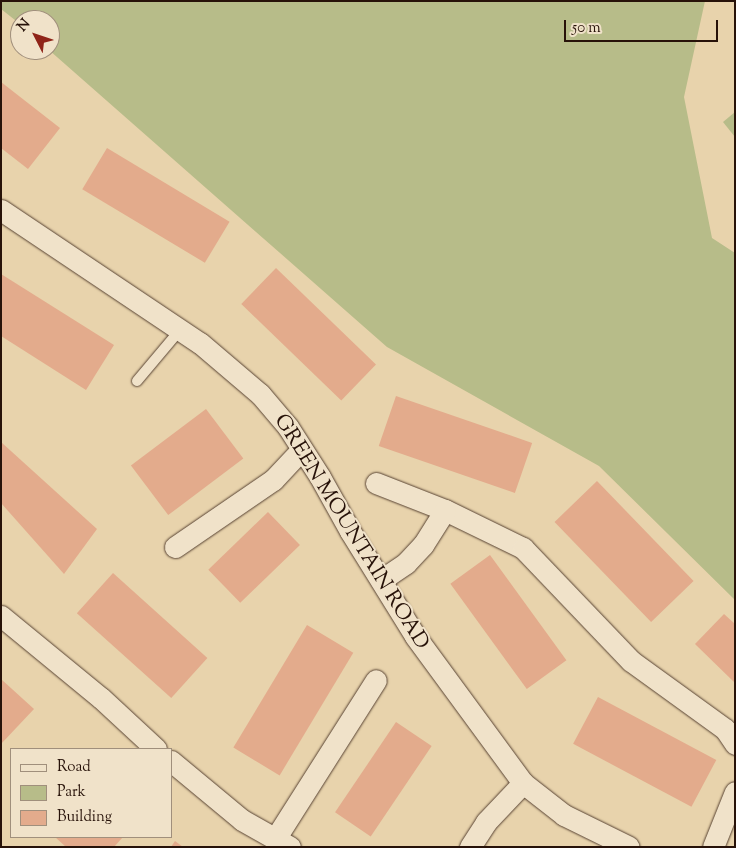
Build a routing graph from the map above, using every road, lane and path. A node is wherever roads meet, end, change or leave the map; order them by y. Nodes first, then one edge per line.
1 (1, 210) edge
2 (180, 330) junction
3 (137, 381) dead end
4 (302, 449) junction
5 (376, 483) dead end
6 (445, 510) junction
7 (174, 547) dead end
8 (381, 580) junction
9 (1, 616) edge
10 (376, 680) dead end
11 (735, 744) edge
12 (155, 748) edge
13 (172, 762) edge
14 (523, 783) junction
15 (735, 792) edge
16 (282, 843) edge
17 (470, 847) edge
18 (629, 847) edge
19 (713, 847) edge

1 - 2 street, GREEN MOUNTAIN ROAD
2 - 3 lane
2 - 4 street, GREEN MOUNTAIN ROAD
4 - 7 street
4 - 8 street, GREEN MOUNTAIN ROAD
5 - 6 street
6 - 8 street
6 - 11 street
8 - 14 street, GREEN MOUNTAIN ROAD
9 - 12 street
10 - 16 street
13 - 16 street
14 - 17 street
14 - 18 street, GREEN MOUNTAIN ROAD
15 - 19 street

